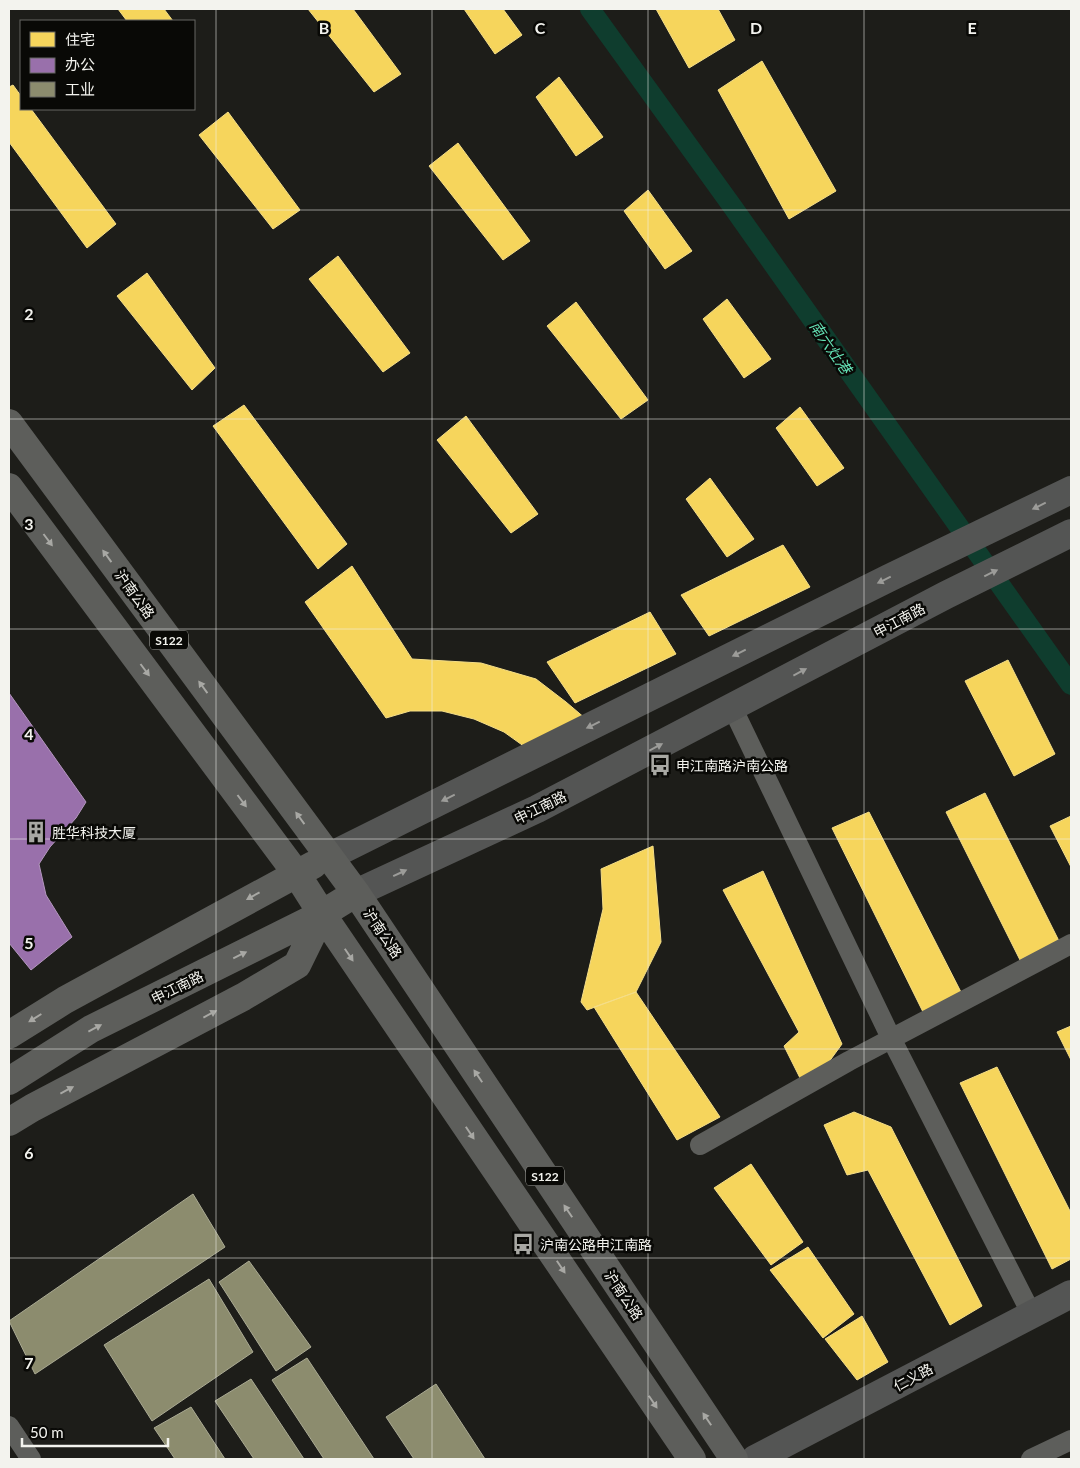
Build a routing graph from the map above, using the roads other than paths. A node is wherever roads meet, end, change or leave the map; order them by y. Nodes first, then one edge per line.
1 (9, 423) edge
2 (9, 487) edge
3 (1071, 490) edge
4 (1071, 533) edge
5 (732, 707) junction
6 (328, 857) junction
7 (296, 873) junction
8 (356, 893) junction
9 (322, 914) junction
10 (1071, 944) edge
11 (9, 1035) edge
12 (892, 1038) junction
13 (9, 1081) edge
14 (17, 1116) edge
15 (700, 1145) dead end
16 (1071, 1294) edge
17 (1032, 1315) junction
18 (9, 1426) edge
19 (1071, 1440) edge
20 (31, 1459) edge
21 (692, 1459) edge
22 (734, 1459) edge
23 (755, 1459) edge
24 (1031, 1459) edge

6 -> 1 main road, 沪南公路 / S122
2 -> 7 main road, S122
3 -> 6 main road
5 -> 4 main road, 申江南路
8 -> 5 main road, 申江南路
5 - 12 street
6 - 7 main road
6 - 8 main road, 沪南公路 / S122
7 - 9 main road, S122
7 -> 11 main road
8 - 9 main road, 申江南路
22 -> 8 main road, 沪南公路 / S122
13 -> 9 main road, 申江南路
14 -> 9 main road
9 -> 21 main road, S122
10 - 12 street
12 - 15 street
12 - 17 street
16 - 17 main road, 仁义路
17 - 23 main road, 仁义路
18 - 20 street
19 - 24 street

